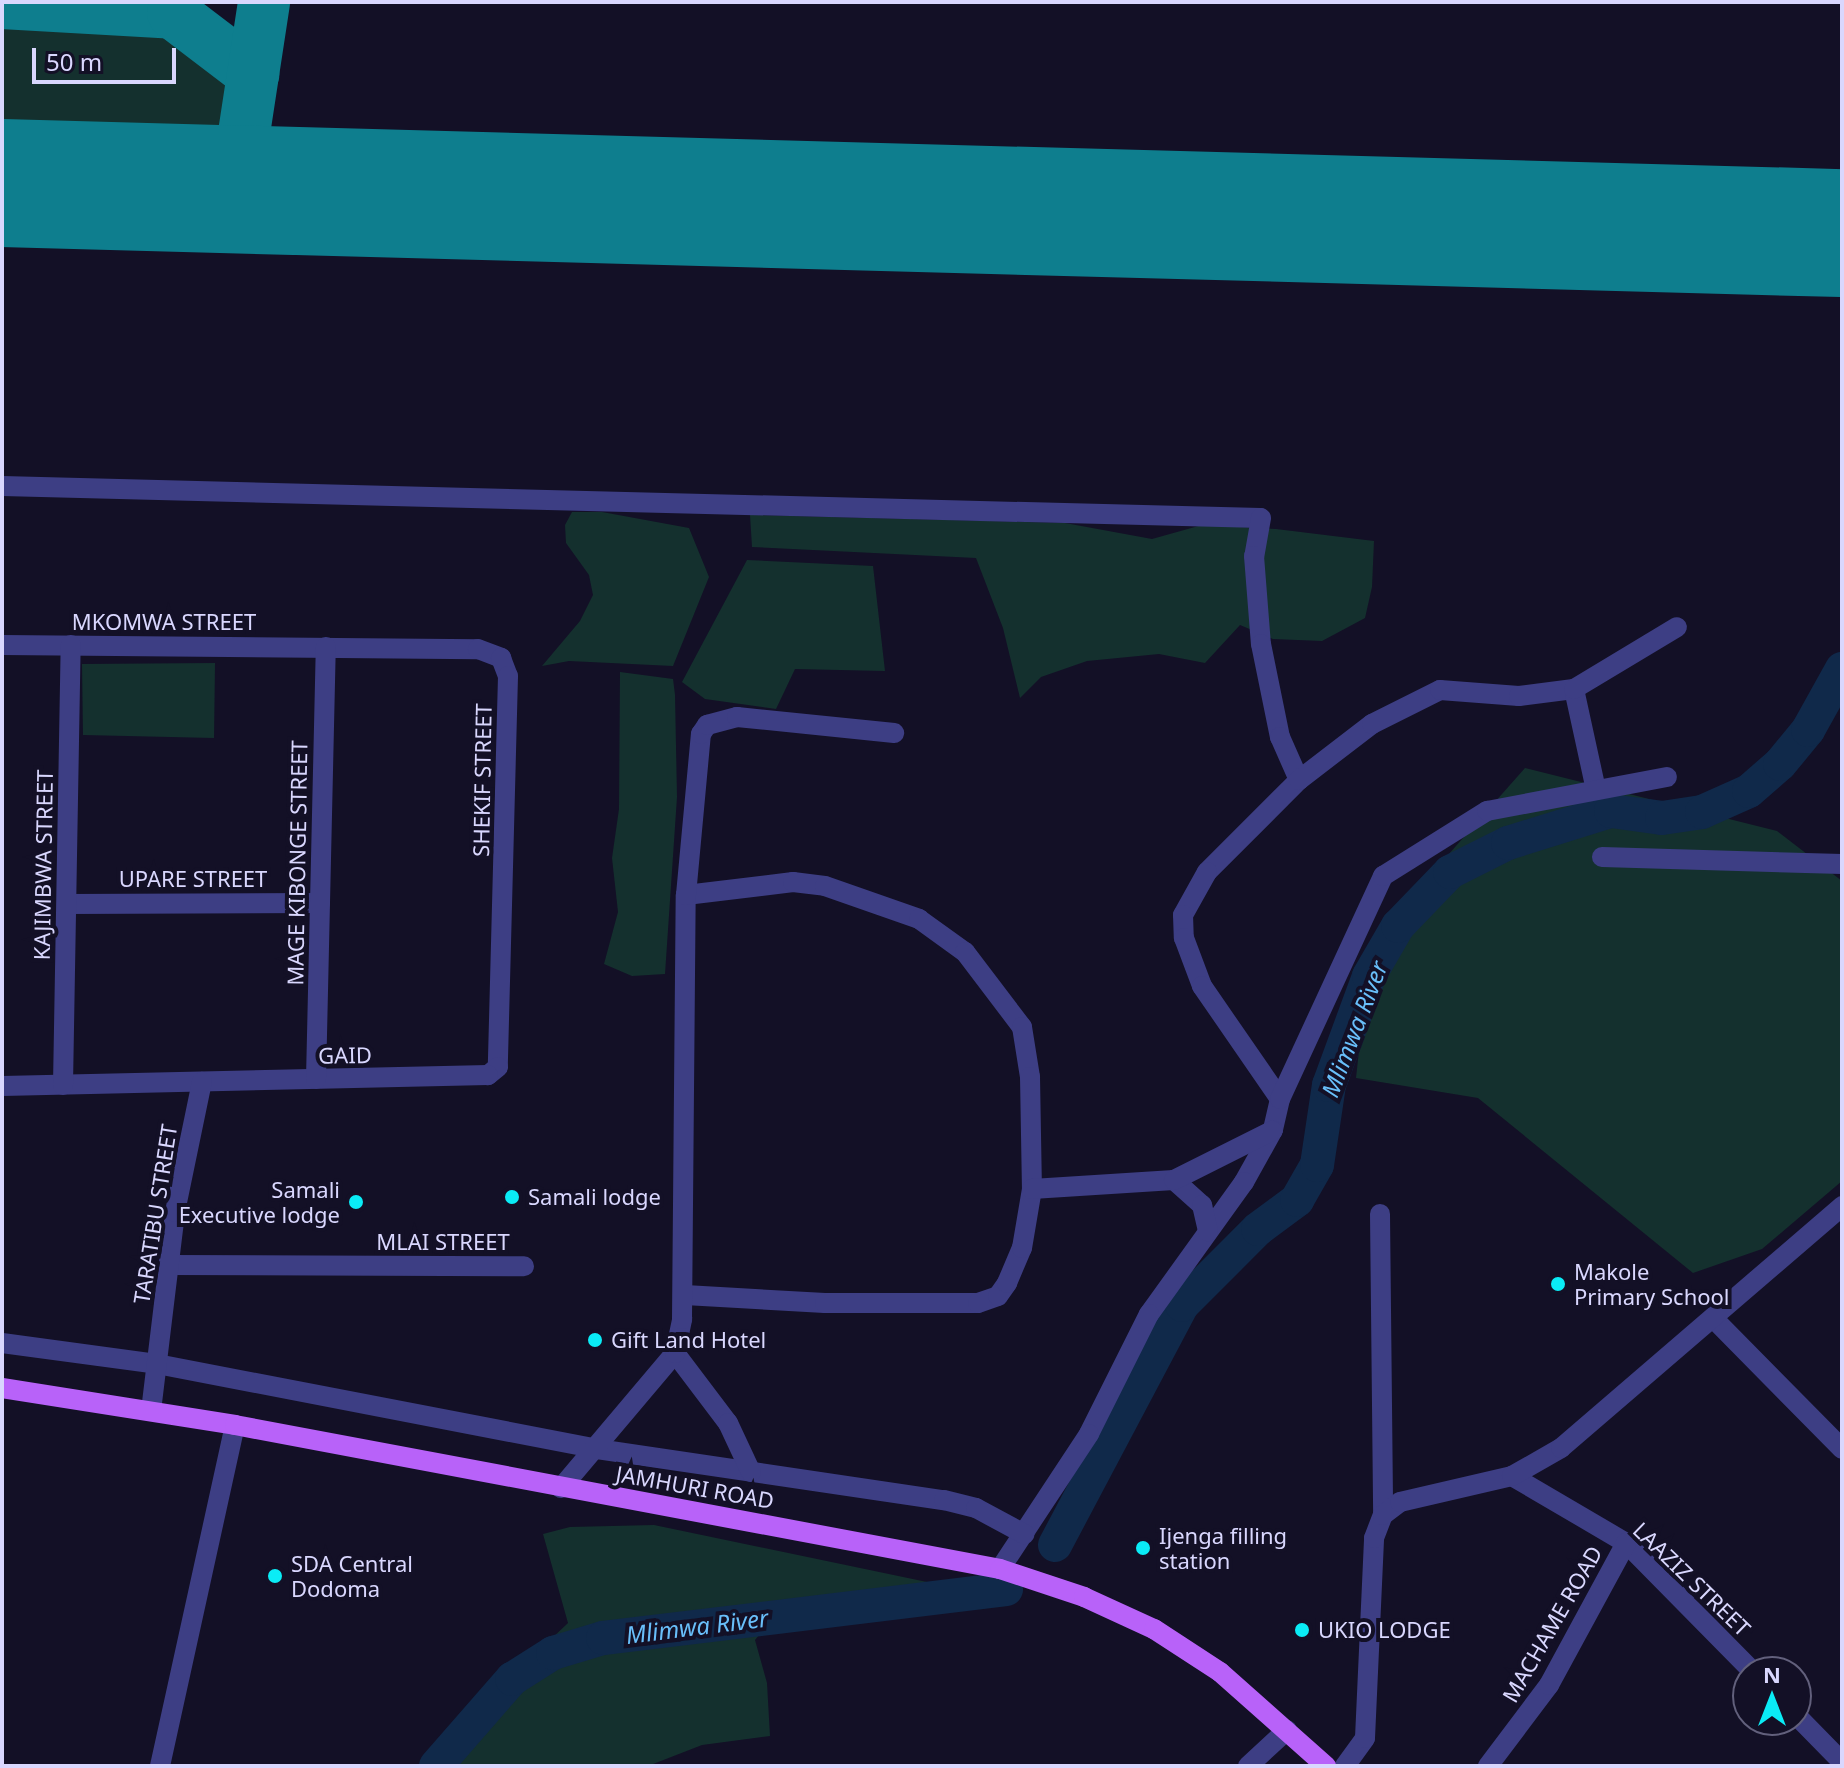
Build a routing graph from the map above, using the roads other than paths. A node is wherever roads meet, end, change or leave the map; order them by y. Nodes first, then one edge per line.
1 (2, 486) edge
2 (1677, 627) dead end
3 (2, 645) edge
4 (71, 645) junction
5 (326, 647) junction
6 (1574, 689) junction
7 (894, 733) dead end
8 (1667, 777) dead end
9 (1299, 780) junction
10 (1596, 790) junction
11 (1602, 857) dead end
12 (1842, 864) edge
13 (686, 895) junction
14 (320, 903) junction
15 (67, 904) junction
16 (488, 1075) joint
17 (316, 1079) junction
18 (202, 1082) junction
19 (63, 1085) junction
20 (2, 1086) edge
21 (1280, 1099) junction
22 (1273, 1130) junction
23 (1174, 1180) junction
24 (1032, 1189) junction
25 (1842, 1206) edge
26 (1380, 1214) dead end
27 (1208, 1231) junction
28 (169, 1265) junction
29 (524, 1266) dead end
30 (685, 1295) junction
31 (1713, 1318) junction
32 (2, 1343) edge
33 (675, 1353) junction
34 (157, 1364) junction
35 (2, 1388) edge
36 (151, 1411) junction
37 (235, 1425) junction
38 (597, 1449) junction
39 (1842, 1449) edge
40 (751, 1472) junction
41 (1512, 1476) junction
42 (561, 1488) junction
43 (1383, 1515) junction
44 (1024, 1534) junction
45 (1626, 1543) junction
46 (1000, 1569) junction
47 (1737, 1656) edge
48 (1287, 1730) junction
49 (1812, 1731) edge
50 (1842, 1762) edge
51 (160, 1766) edge
52 (1248, 1766) edge
53 (1326, 1766) edge
54 (1345, 1766) edge
55 (1488, 1766) edge

1 - 9 street
2 - 6 street
3 - 4 street, MKOMWA STREET
4 - 5 street, MKOMWA STREET
4 - 15 street, KAJIMBWA STREET
5 - 14 street, MAGE KIBONGE STREET
5 - 16 street, SHEKIF STREET
6 - 9 street
6 - 10 street
7 - 13 street
8 - 10 street
9 - 21 street
10 - 21 street
11 - 12 street
13 - 24 street
13 - 30 street
14 - 15 street, UPARE STREET
14 - 17 street, MAGE KIBONGE STREET
15 - 19 street, KAJIMBWA STREET
16 - 17 street, GAID
17 - 18 street, GAID
18 - 19 street
18 - 28 street, TARATIBU STREET
19 - 20 street
21 - 22 street
22 - 23 street
22 - 27 street
23 - 24 street
23 - 27 street
24 - 30 street
25 - 31 street
26 - 43 street
27 - 44 street
28 - 29 street, MLAI STREET
28 - 34 street, TARATIBU STREET
30 - 33 street
31 - 39 street
31 - 41 street
32 - 34 street
33 - 38 street
33 - 40 street
34 - 36 street, TARATIBU STREET
34 - 38 street
35 - 36 main road, JAMHURI ROAD
36 - 37 main road, JAMHURI ROAD
37 - 42 main road, JAMHURI ROAD
37 - 51 street
38 - 40 street
38 - 42 street
40 - 44 street
41 - 43 street
41 - 45 street, LAAZIZ STREET
42 - 46 main road, JAMHURI ROAD
43 - 54 street
44 - 46 street
45 - 47 street, LAAZIZ STREET
45 - 55 street, MACHAME ROAD
46 - 48 main road, JAMHURI ROAD
48 - 52 street
48 - 53 main road, JAMHURI ROAD
49 - 50 street

